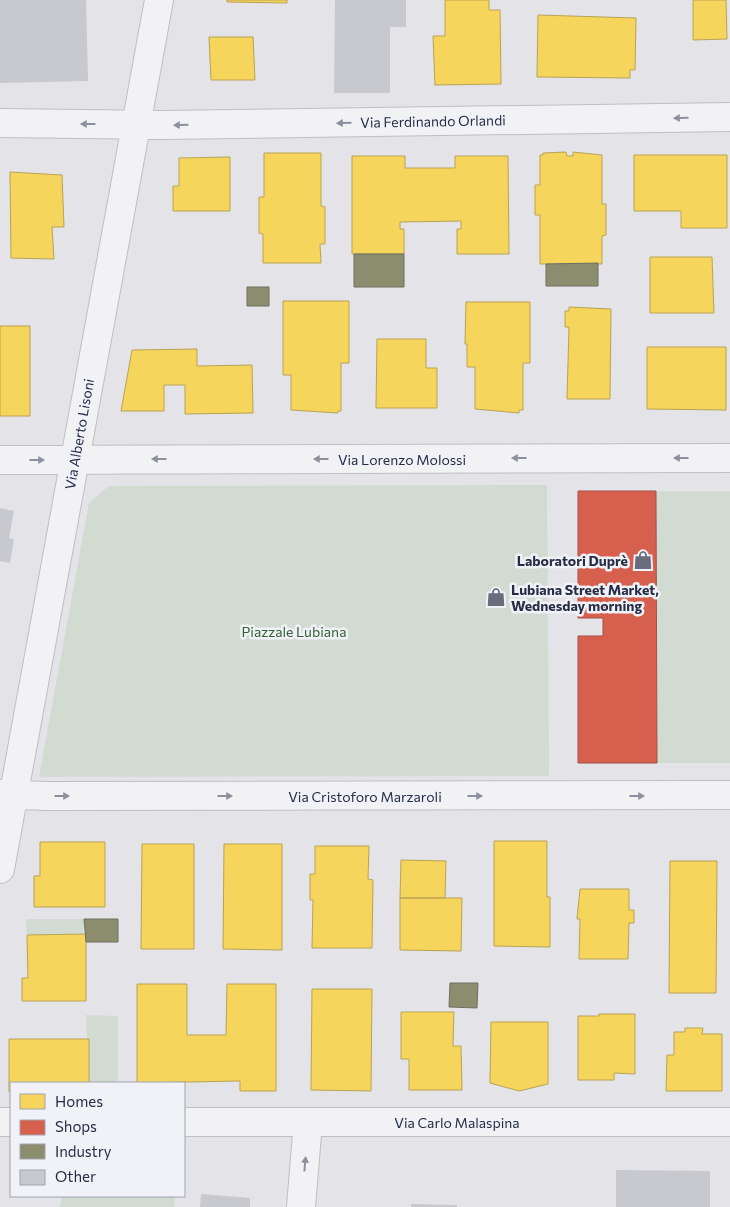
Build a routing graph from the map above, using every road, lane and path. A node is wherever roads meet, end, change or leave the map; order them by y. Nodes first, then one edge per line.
1 (159, 0) edge
2 (730, 117) edge
3 (0, 123) edge
4 (136, 124) junction
5 (730, 458) edge
6 (0, 460) edge
7 (75, 460) junction
8 (7, 795) edge
9 (730, 796) edge
10 (0, 869) edge
11 (185, 1122) edge
12 (308, 1122) junction
13 (730, 1122) edge
14 (302, 1207) edge

1 - 4 street, Via Alberto Lisoni
2 -> 4 street, Via Ferdinando Orlandi
4 -> 3 street, Via Ferdinando Orlandi
4 - 7 street, Via Alberto Lisoni
5 -> 7 street, Via Lorenzo Molossi
6 -> 7 street, Via Lorenzo Molossi
7 - 8 street, Via Alberto Lisoni
8 -> 9 street, Via Cristoforo Marzaroli
8 - 10 street, Via Alberto Lisoni
11 - 12 street, Via Carlo Malaspina
12 - 13 street, Via Carlo Malaspina
14 -> 12 street

